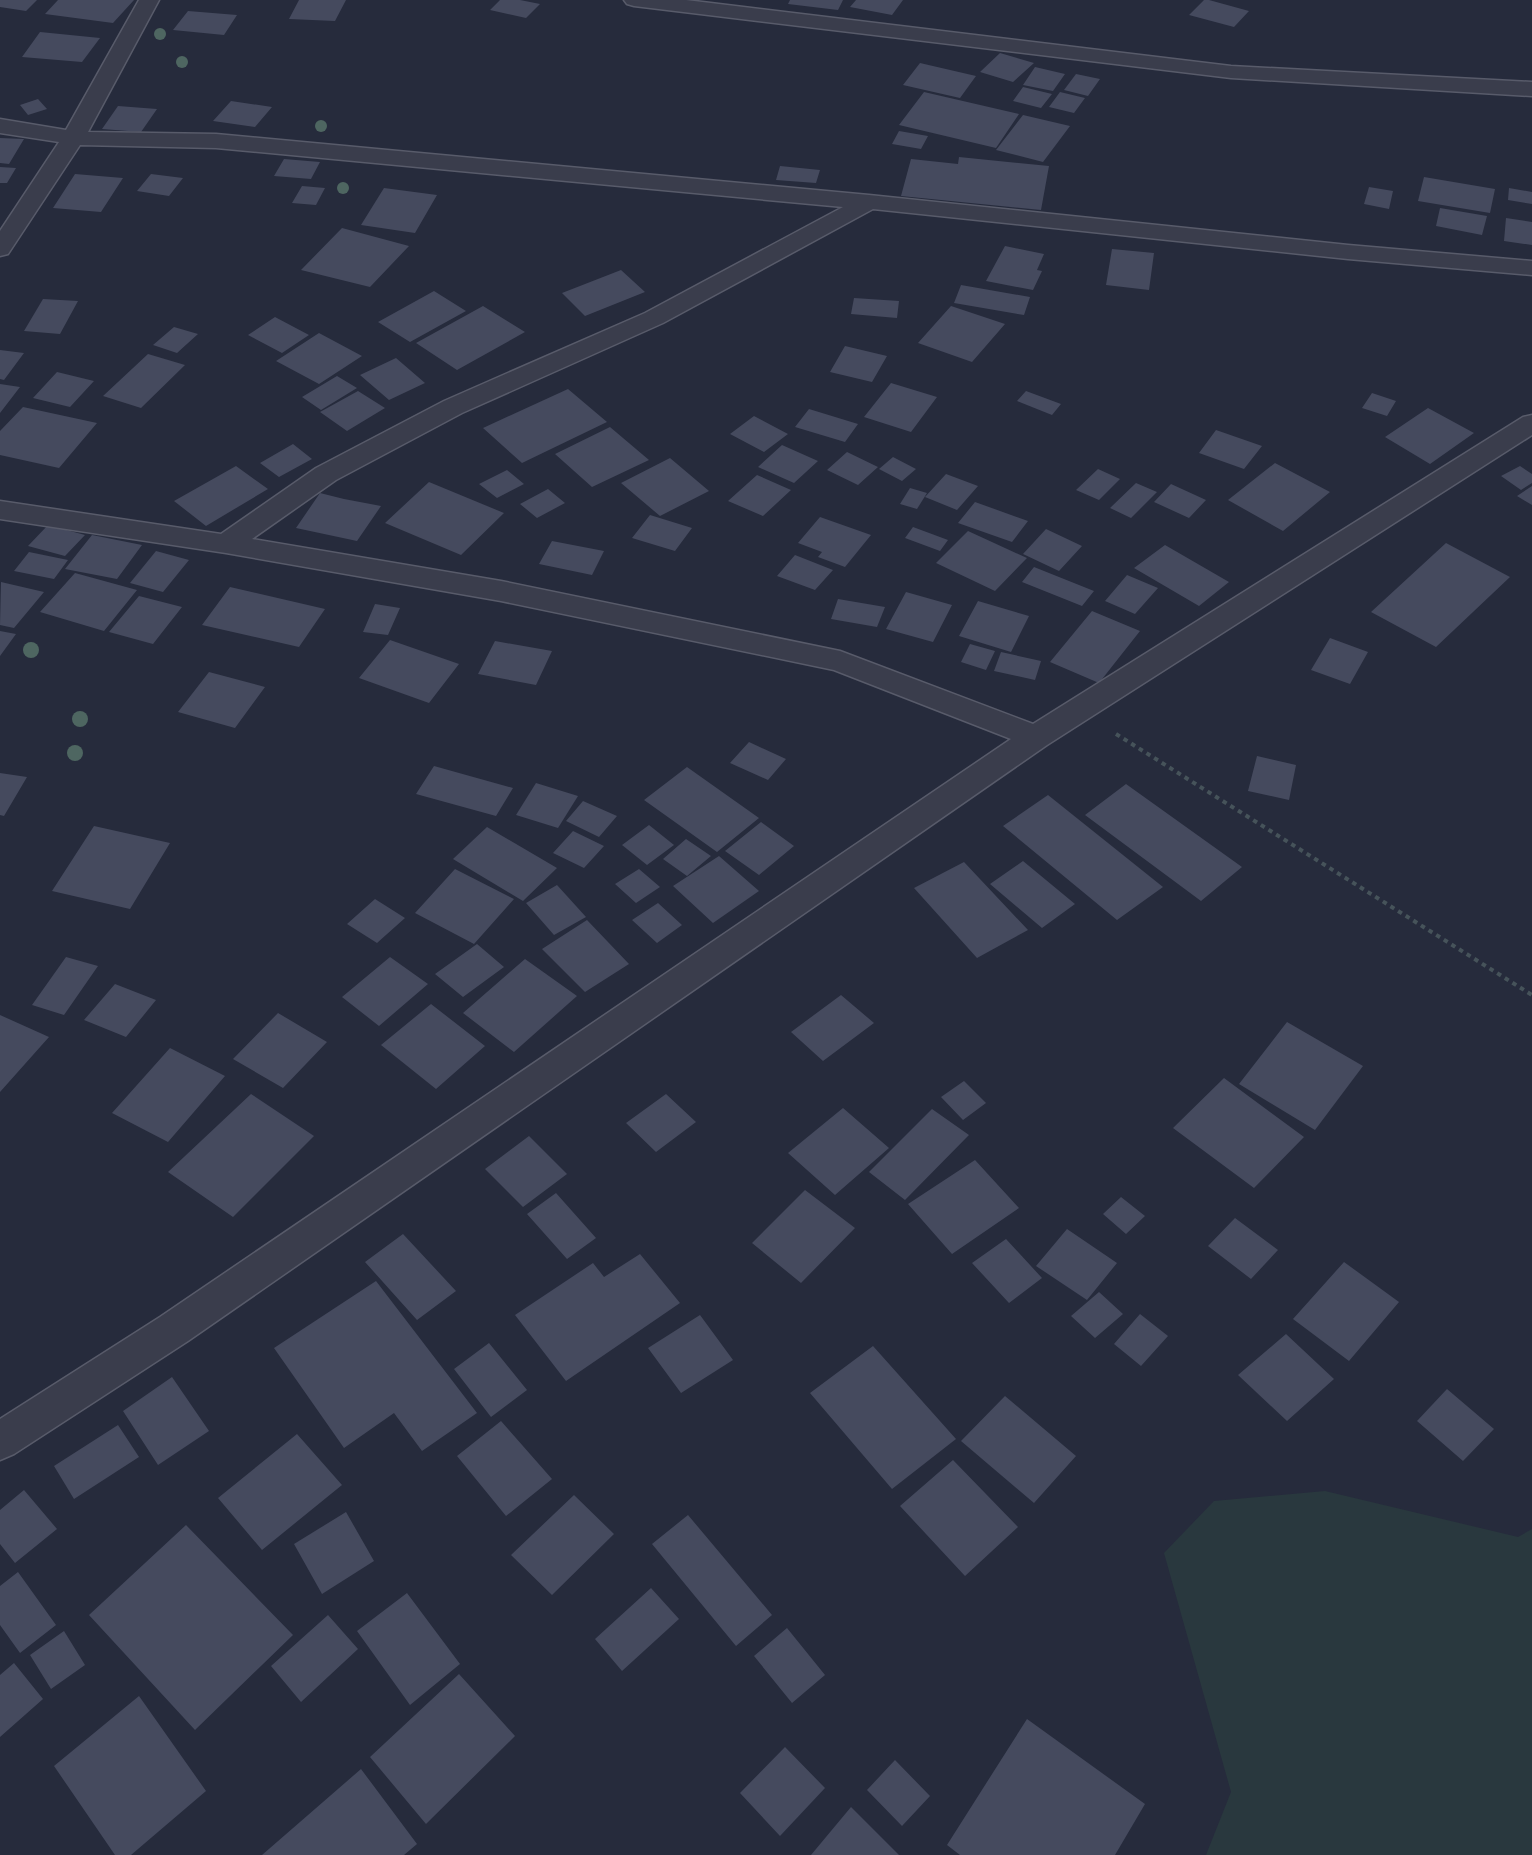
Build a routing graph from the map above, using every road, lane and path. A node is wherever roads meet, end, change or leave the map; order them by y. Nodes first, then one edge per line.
1 (149, 0) edge
2 (634, 0) edge
3 (1532, 89) edge
4 (0, 126) edge
5 (74, 138) junction
6 (869, 202) junction
7 (0, 249) edge
8 (1532, 268) edge
9 (1532, 423) edge
10 (0, 510) edge
11 (226, 544) junction
12 (1078, 710) junction
13 (1036, 737) junction
14 (1532, 995) edge
15 (0, 1441) edge

1 - 5 street
2 - 3 street
4 - 5 street
5 - 6 street
5 - 7 street
6 - 8 street
6 - 11 street
9 - 12 street
10 - 11 street
11 - 13 street
12 - 13 street
12 - 14 path
13 - 15 street

